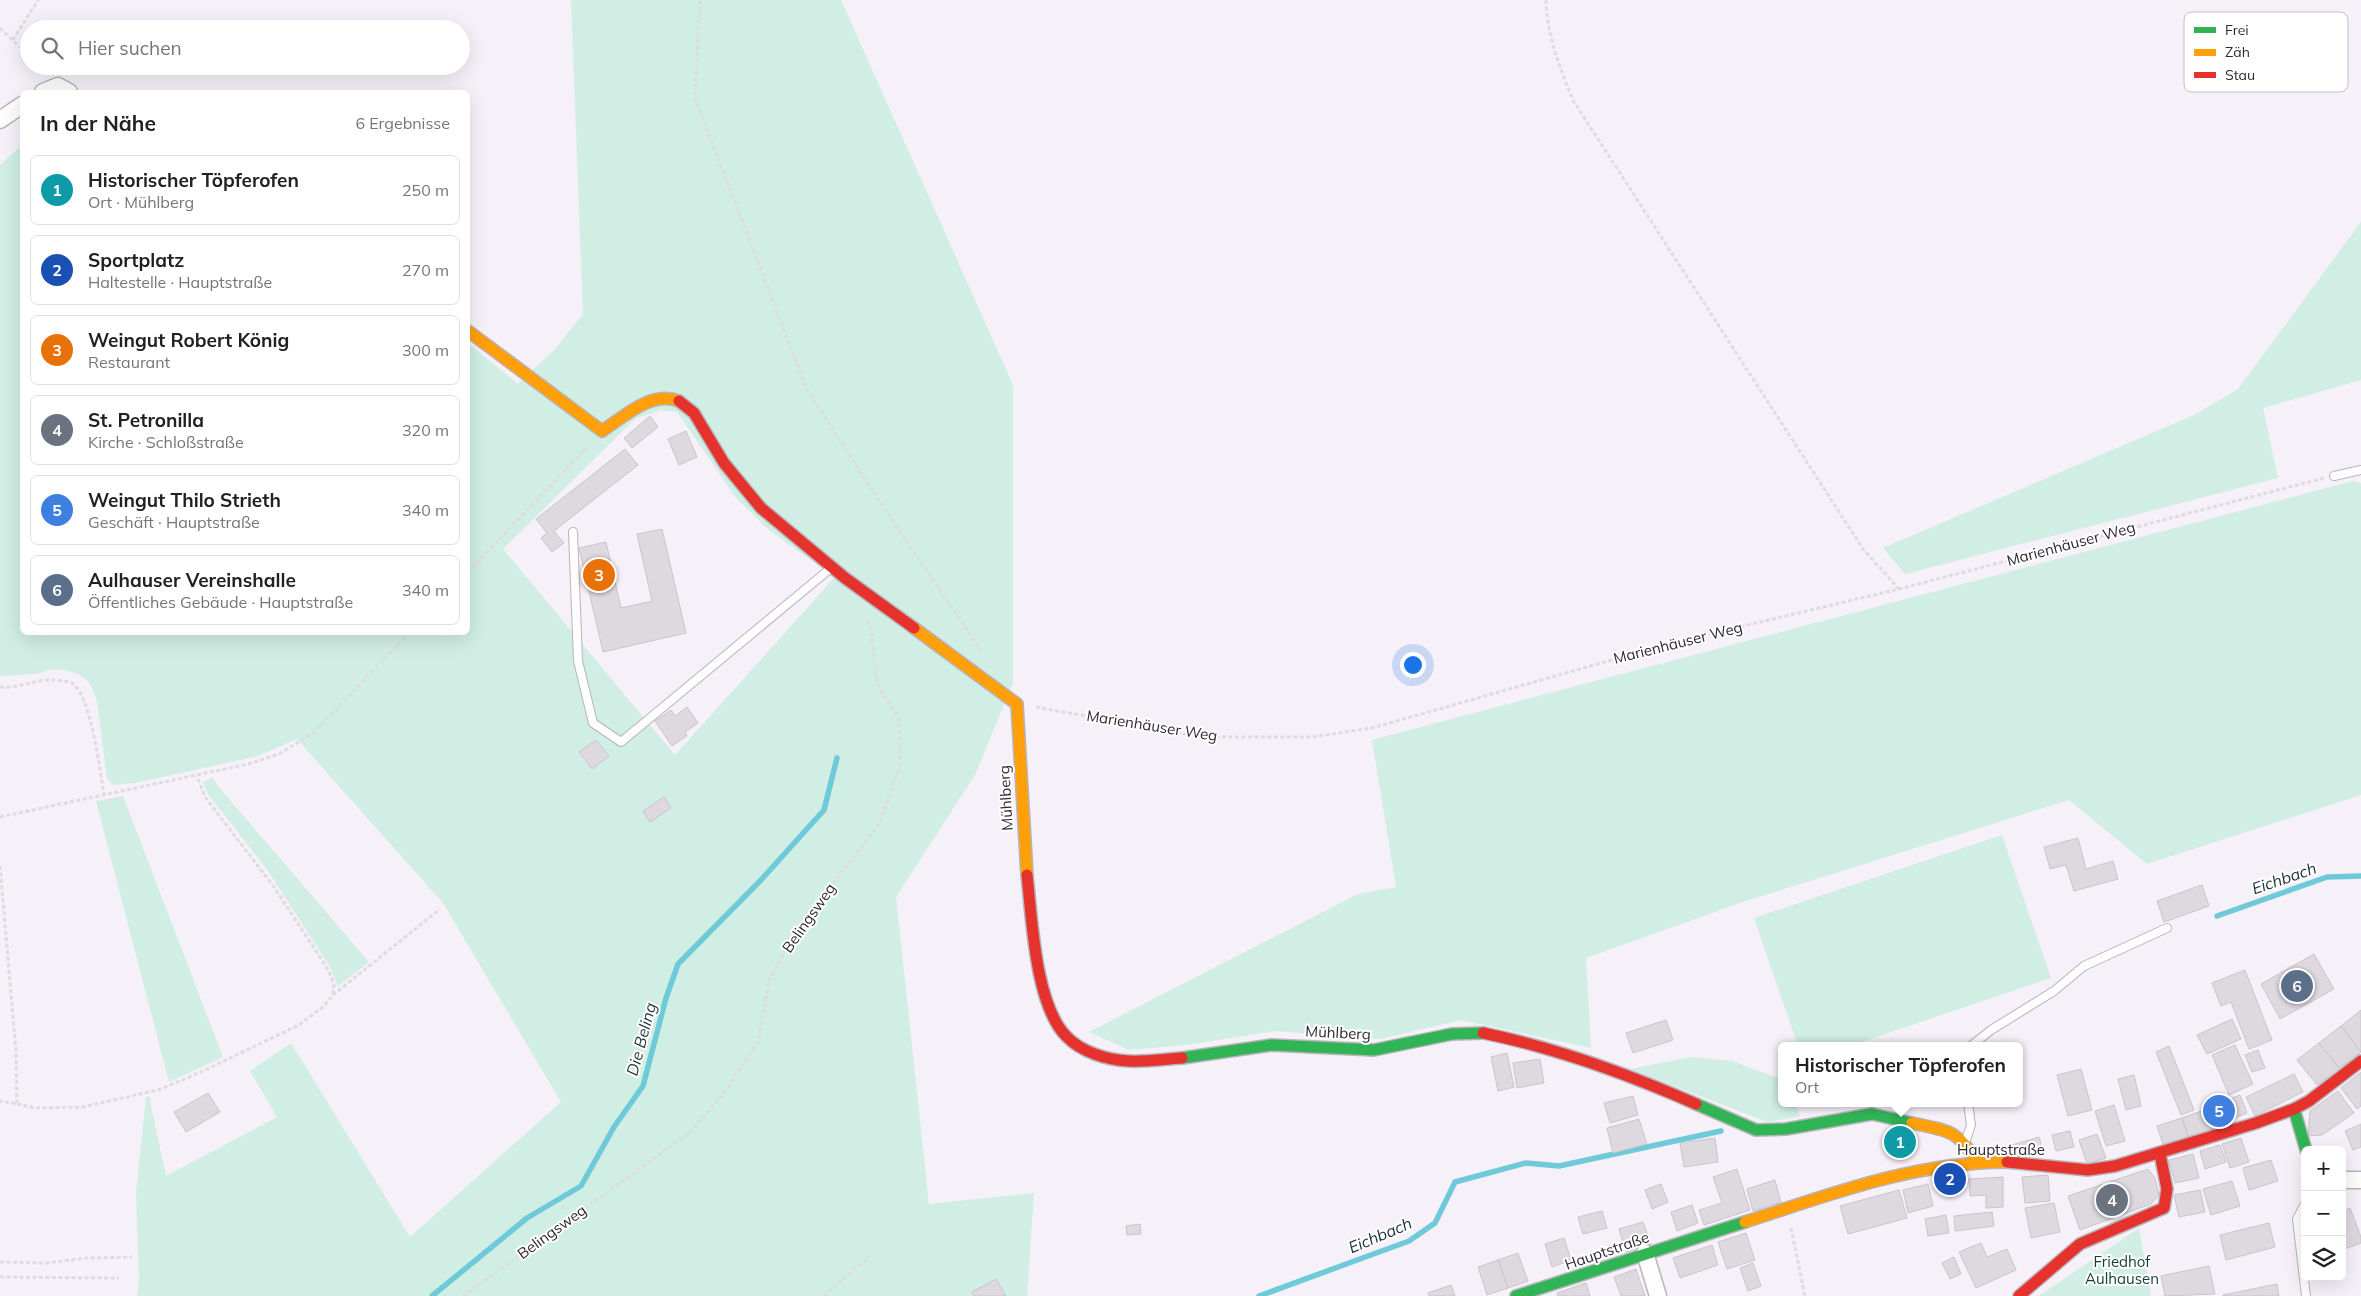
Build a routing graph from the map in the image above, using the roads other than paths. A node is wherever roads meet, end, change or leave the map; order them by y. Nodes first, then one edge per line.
1 (48, 90) edge
2 (65, 90) edge
3 (20, 106) edge
4 (0, 120) edge
5 (470, 332) edge
6 (2361, 470) edge
7 (2334, 476) road end
8 (573, 532) dead end
9 (832, 567) junction
10 (2167, 928) dead end
11 (1976, 1042) edge
12 (2361, 1061) edge
13 (1969, 1107) edge
14 (2294, 1109) junction
15 (1965, 1142) junction
16 (2305, 1146) edge
17 (2160, 1154) junction
18 (1977, 1162) junction
19 (2346, 1180) edge
20 (2361, 1180) edge
21 (2301, 1211) edge
22 (1645, 1253) junction
23 (1516, 1296) edge
24 (1658, 1296) edge
25 (2019, 1296) edge
26 (2306, 1296) edge

1 - 2 street
3 - 4 street
5 - 9 street
6 - 7 lane
8 - 9 lane
9 - 15 street, Mühlberg
10 - 11 lane
12 - 14 street, Hauptstraße
13 - 15 lane
14 - 16 street
14 - 17 street, Hauptstraße
15 - 18 street, Mühlberg
17 - 18 street, Hauptstraße
17 - 25 street
18 - 22 street, Hauptstraße
19 - 20 street
21 - 26 lane
22 - 23 street, Hauptstraße
22 - 24 street

